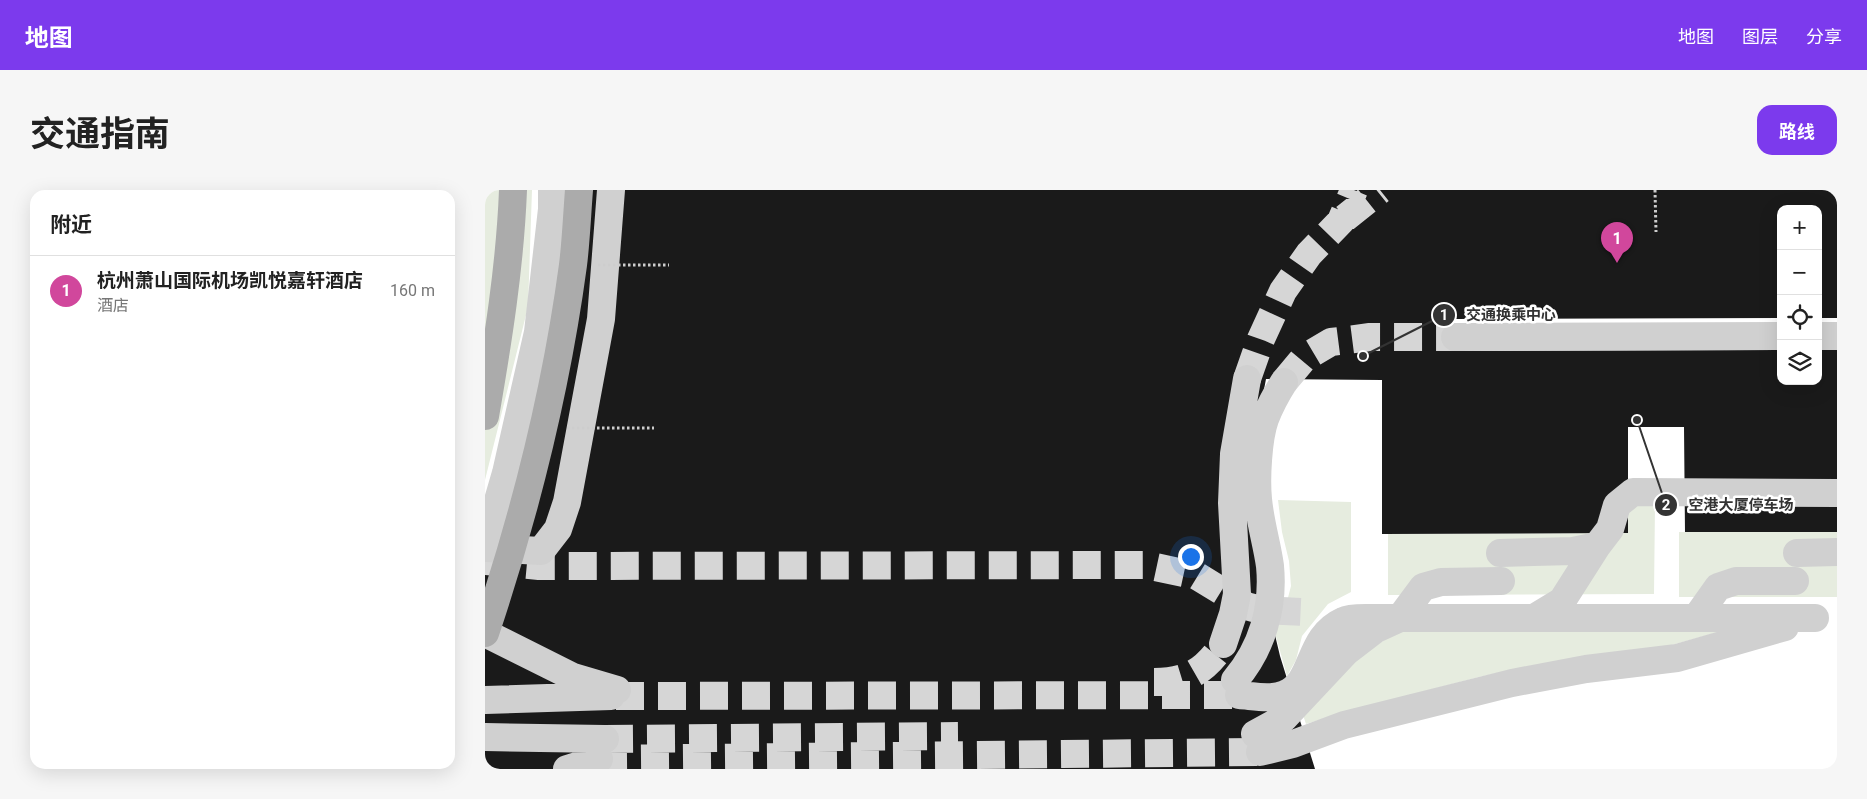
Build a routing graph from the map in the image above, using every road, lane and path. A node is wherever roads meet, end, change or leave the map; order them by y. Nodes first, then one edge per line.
1 (513, 190) edge
2 (552, 190) edge
3 (579, 190) edge
4 (611, 190) edge
5 (1655, 190) edge
6 (1656, 232) dead end
7 (573, 264) junction
8 (669, 265) dead end
9 (1777, 336) edge
10 (1822, 336) edge
11 (1837, 336) edge
12 (1458, 343) tunnel mouth
13 (1247, 380) tunnel mouth
14 (1284, 382) tunnel mouth
15 (485, 416) edge
16 (544, 428) junction
17 (654, 428) dead end
18 (1837, 492) edge
19 (1597, 546) junction
20 (485, 547) edge
21 (1500, 552) dead end
22 (1837, 552) edge
23 (1797, 553) dead end
24 (1501, 581) dead end
25 (1795, 581) dead end
26 (1400, 618) junction
27 (1534, 618) junction
28 (1696, 618) junction
29 (485, 633) edge
30 (1223, 644) tunnel mouth
31 (485, 700) edge
32 (485, 737) edge
33 (567, 769) edge

1 - 15 main road
2 - 20 street
3 - 7 main road, bridge
4 - 20 street
5 - 6 path
7 - 8 path, bridge
7 - 16 main road, bridge
9 - 12 street
10 - 11 street
13 - 30 street
14 - 26 street
16 - 17 path, bridge
16 - 29 main road, bridge
18 - 19 street
19 - 21 street
19 - 27 street
22 - 23 street
24 - 26 street
25 - 28 street
26 - 27 street
26 - 28 street
27 - 28 street
29 - 31 street
32 - 33 street

